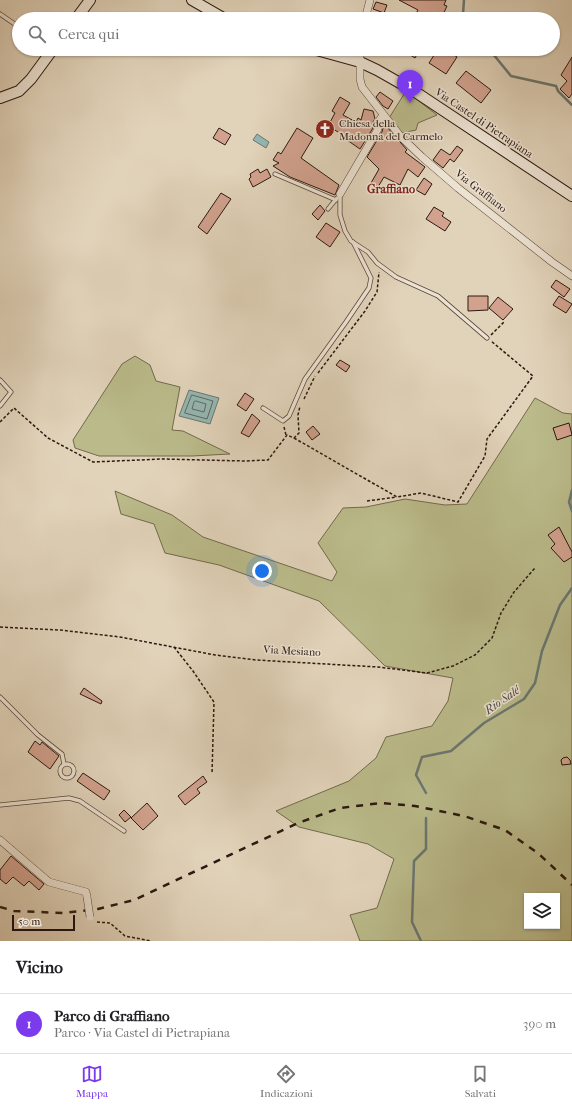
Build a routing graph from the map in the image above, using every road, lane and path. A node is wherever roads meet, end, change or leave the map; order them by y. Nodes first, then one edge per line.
1 (90, 0) edge
2 (192, 0) edge
3 (370, 0) edge
4 (81, 12) edge
5 (213, 12) edge
6 (367, 12) edge
7 (0, 14) edge
8 (12, 22) edge
9 (47, 56) edge
10 (338, 56) edge
11 (360, 56) edge
12 (360, 62) junction
13 (0, 98) edge
14 (383, 115) junction
15 (274, 174) dead end
16 (572, 196) edge
17 (338, 197) junction
18 (328, 209) dead end
19 (353, 242) junction
20 (377, 263) junction
21 (572, 276) edge
22 (504, 322) dead end
23 (487, 338) junction
24 (0, 380) edge
25 (304, 399) dead end
26 (301, 405) dead end
27 (0, 406) edge
28 (263, 408) dead end
29 (283, 421) junction
30 (0, 422) edge
31 (287, 435) junction
32 (294, 438) junction
33 (397, 497) junction
34 (367, 501) dead end
35 (535, 568) dead end
36 (0, 627) edge
37 (174, 647) junction
38 (0, 697) edge
39 (64, 764) junction
40 (212, 774) dead end
41 (0, 805) edge
42 (124, 830) dead end
43 (0, 840) edge
44 (90, 917) joint
45 (151, 941) edge

1 - 4 main road
2 - 5 main road
3 - 6 street
7 - 8 lane
9 - 13 main road
10 - 12 main road, Via Castel di Pietrapiana
11 - 12 street, Via Graffiano
12 - 14 street, Via Graffiano
12 - 16 main road, Via Castel di Pietrapiana
14 - 17 street
14 - 21 street, Via Graffiano
15 - 17 lane
17 - 18 lane
17 - 19 lane
19 - 20 lane
19 - 29 lane
20 - 23 lane
20 - 25 path
22 - 23 path
23 - 33 path
24 - 27 lane
26 - 32 path
28 - 29 lane
29 - 31 path
30 - 31 path
31 - 32 path
32 - 33 path
33 - 34 path
35 - 37 path, Via Mesiano
36 - 37 path, Via Mesiano
37 - 40 path
38 - 39 lane
39 - 39 lane
41 - 42 lane
43 - 44 street, bridge
44 - 45 path

